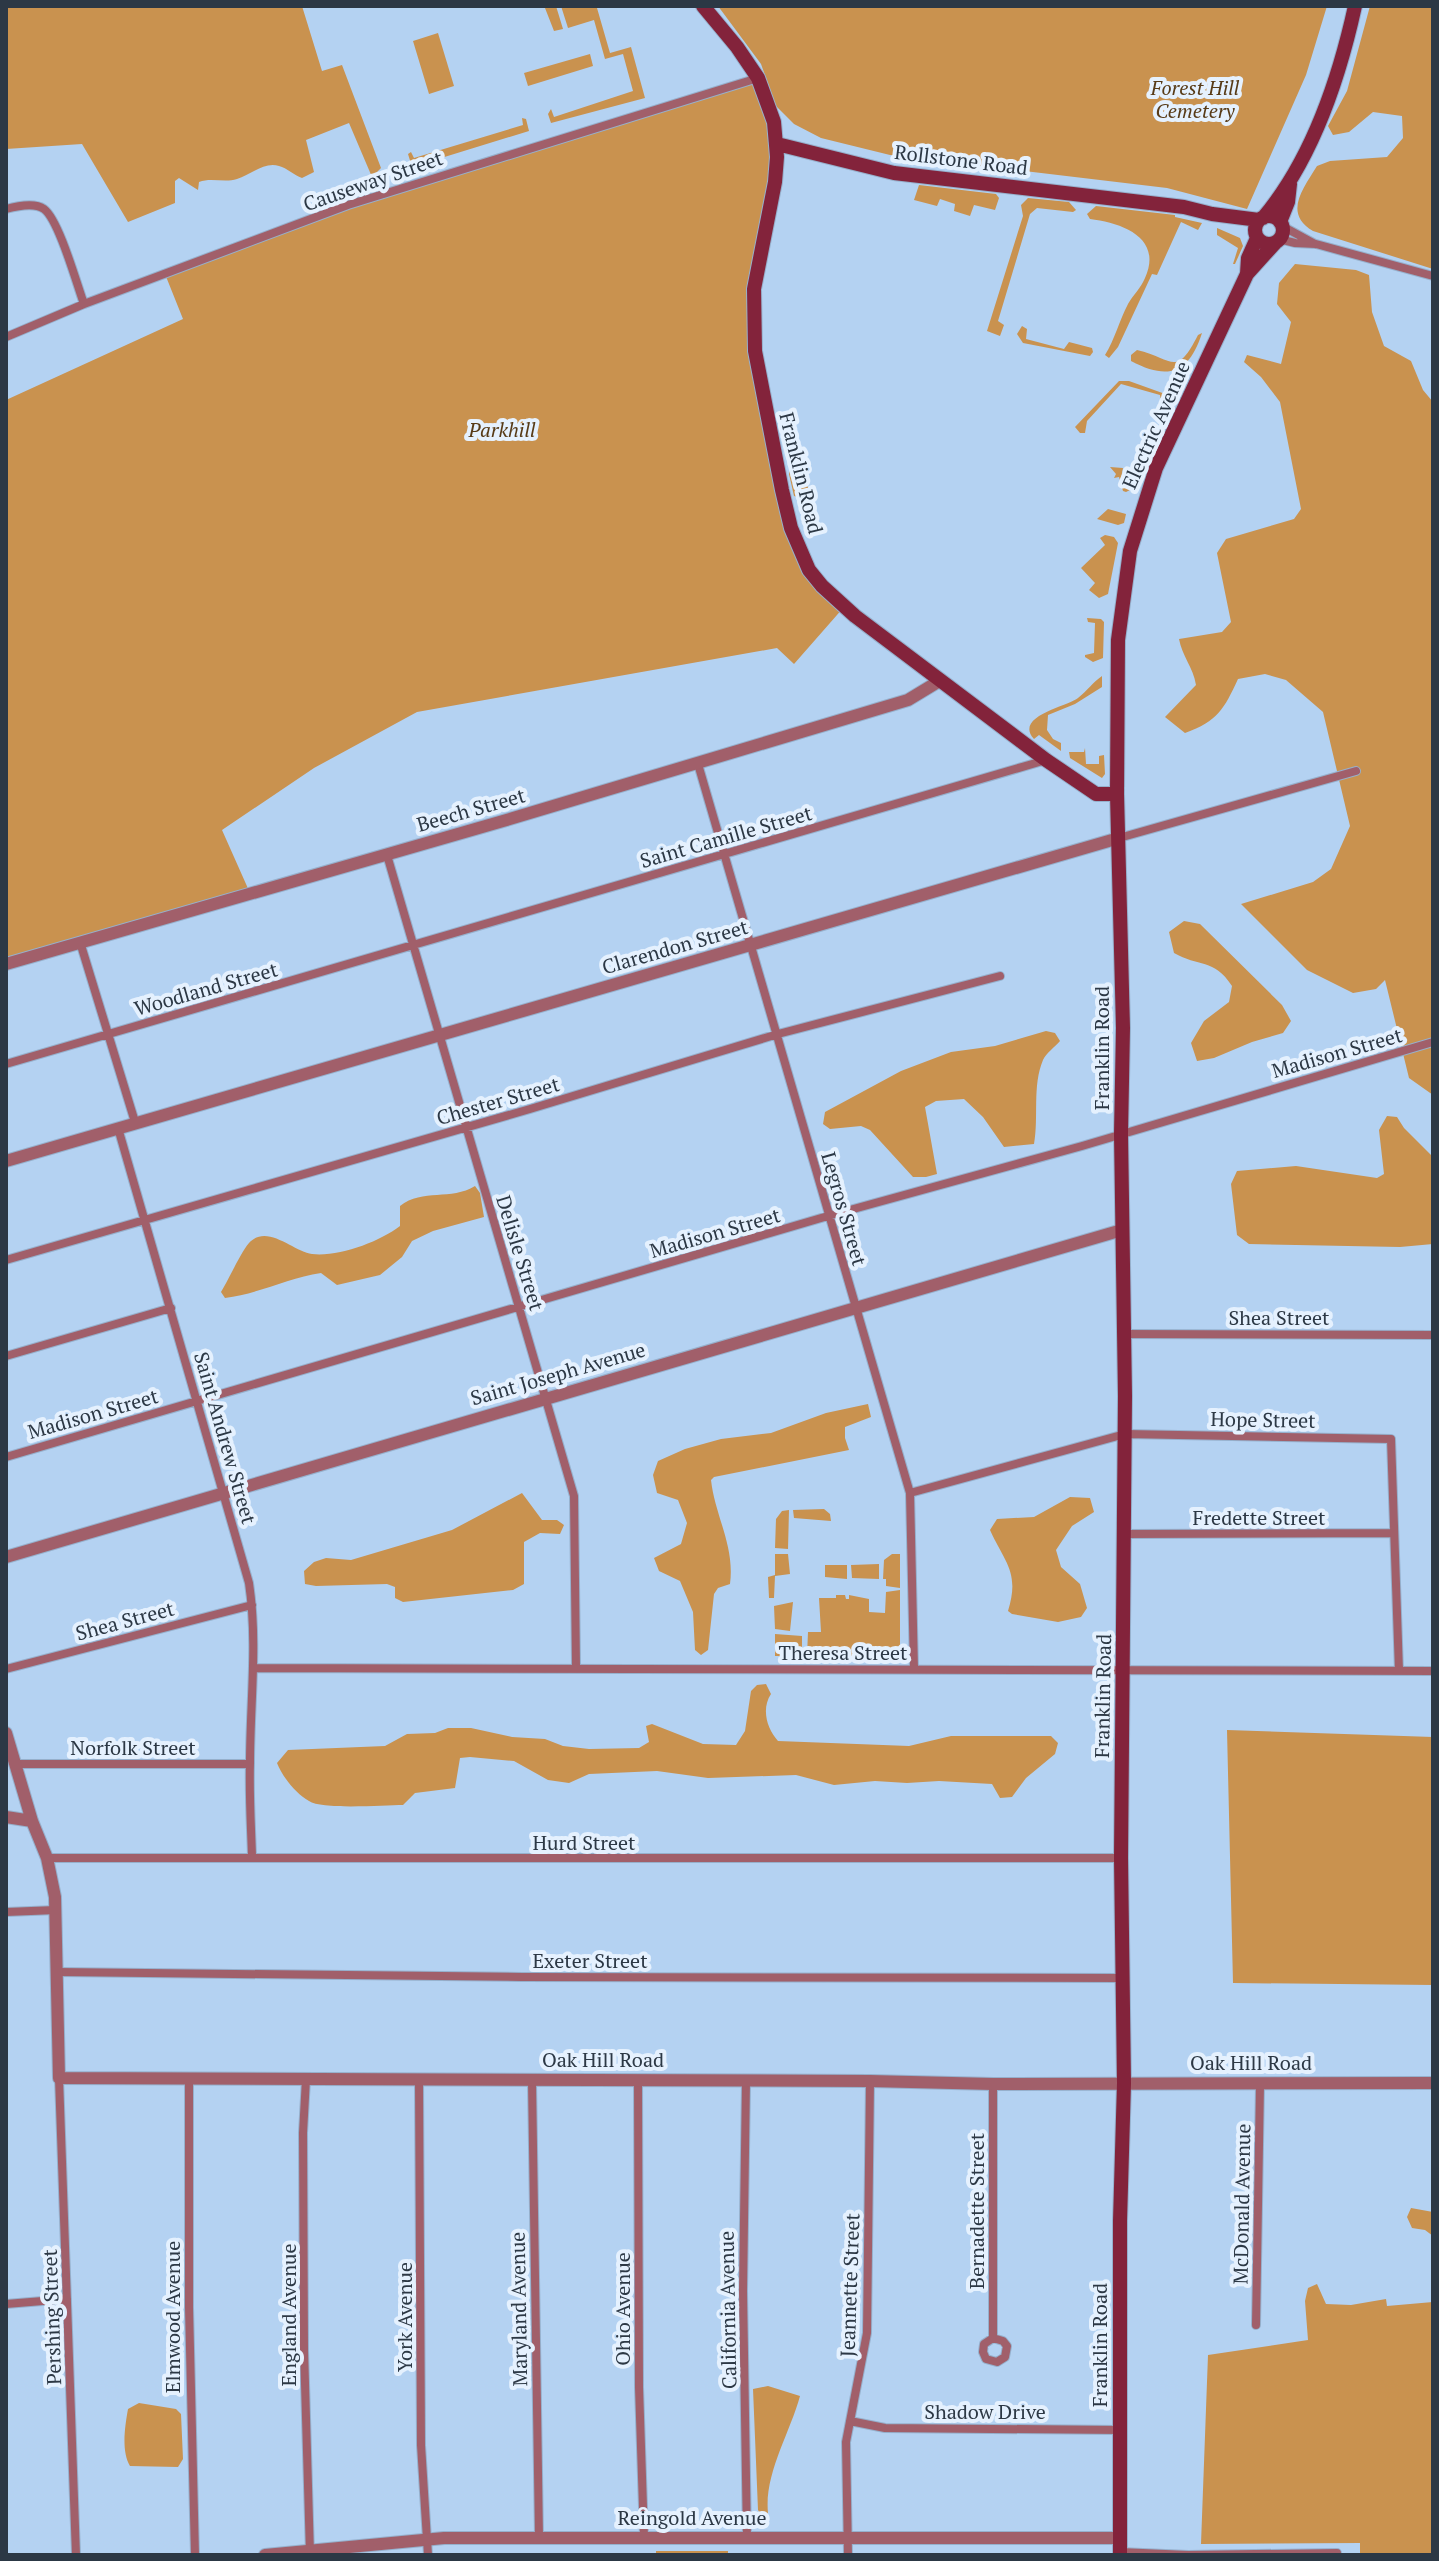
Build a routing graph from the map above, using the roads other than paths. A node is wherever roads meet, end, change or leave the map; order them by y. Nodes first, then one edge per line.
1 (703, 6) edge
2 (1355, 6) edge
3 (758, 78) junction
4 (777, 144) junction
5 (1290, 184) junction
6 (6, 209) edge
7 (1259, 228) junction
8 (1279, 233) junction
9 (1247, 274) junction
10 (1433, 276) edge
11 (84, 304) junction
12 (6, 337) edge
13 (941, 680) junction
14 (1046, 760) junction
15 (698, 764) junction
16 (1356, 771) dead end
17 (1117, 794) junction
18 (1119, 838) junction
19 (724, 854) junction
20 (387, 855) junction
21 (80, 942) junction
22 (415, 944) junction
23 (751, 946) junction
24 (6, 964) edge
25 (1000, 976) dead end
26 (778, 1034) junction
27 (107, 1035) junction
28 (441, 1036) junction
29 (1433, 1042) edge
30 (6, 1064) edge
31 (135, 1122) junction
32 (466, 1127) junction
33 (118, 1128) junction
34 (1121, 1134) junction
35 (6, 1161) edge
36 (828, 1216) junction
37 (145, 1219) junction
38 (1122, 1230) junction
39 (6, 1260) edge
40 (520, 1306) junction
41 (171, 1308) junction
42 (857, 1309) junction
43 (1124, 1334) junction
44 (1433, 1335) edge
45 (6, 1356) edge
46 (546, 1398) junction
47 (198, 1400) junction
48 (1125, 1434) junction
49 (6, 1457) edge
50 (910, 1493) junction
51 (225, 1494) junction
52 (1394, 1533) junction
53 (1124, 1534) junction
54 (6, 1557) edge
55 (252, 1605) junction
56 (576, 1667) junction
57 (253, 1668) junction
58 (6, 1669) edge
59 (914, 1669) junction
60 (1123, 1671) junction
61 (1399, 1671) junction
62 (1433, 1671) edge
63 (6, 1733) edge
64 (17, 1764) junction
65 (250, 1764) junction
66 (6, 1817) edge
67 (32, 1821) junction
68 (252, 1856) junction
69 (47, 1858) junction
70 (1121, 1858) junction
71 (56, 1910) junction
72 (6, 1912) edge
73 (58, 1972) junction
74 (1123, 1978) junction
75 (59, 2078) junction
76 (189, 2079) junction
77 (306, 2079) junction
78 (419, 2080) junction
79 (638, 2080) junction
80 (532, 2081) junction
81 (746, 2081) junction
82 (870, 2081) junction
83 (1124, 2083) junction
84 (1433, 2083) edge
85 (993, 2084) junction
86 (1260, 2084) junction
87 (67, 2299) junction
88 (6, 2304) edge
89 (1256, 2325) dead end
90 (993, 2338) dead end
91 (850, 2421) junction
92 (1121, 2430) junction
93 (849, 2536) junction
94 (539, 2537) junction
95 (644, 2537) junction
96 (426, 2539) junction
97 (747, 2539) junction
98 (1120, 2548) edge
99 (310, 2552) edge
100 (1337, 2553) dead end
101 (76, 2555) edge
102 (195, 2555) edge
103 (265, 2555) edge
104 (428, 2555) edge
105 (848, 2555) edge

1 - 3 main road
2 - 5 main road, Electric Avenue
3 - 4 main road
3 - 11 street, Causeway Street
4 - 7 main road, Rollstone Road
4 - 13 main road, Franklin Road
5 - 7 main road, Electric Avenue
5 - 8 main road, Electric Avenue
6 - 11 street
7 - 8 main road
7 - 8 main road
7 - 9 main road, Electric Avenue
8 - 9 main road, Electric Avenue
8 - 10 street
9 - 17 main road, Electric Avenue
11 - 12 street, Causeway Street
13 - 14 main road, Franklin Road
13 - 15 street, Beech Street
14 - 17 main road, Franklin Road
14 - 19 street, Saint Camille Street
15 - 19 street, Legros Street
15 - 20 street, Beech Street
16 - 18 street, Clarendon Street
17 - 18 main road, Electric Avenue
18 - 23 street, Clarendon Street
18 - 34 main road, Franklin Road
19 - 22 street, Saint Camille Street
19 - 23 street, Legros Street
20 - 21 street, Beech Street
20 - 22 street, Delisle Street
21 - 24 street, Beech Street
21 - 27 street
22 - 27 street, Woodland Street
22 - 28 street, Delisle Street
23 - 26 street, Legros Street
23 - 28 street, Clarendon Street
25 - 26 street, Chester Street
26 - 32 street, Chester Street
26 - 36 street, Legros Street
27 - 30 street, Woodland Street
27 - 31 street
28 - 31 street, Clarendon Street
28 - 32 street, Delisle Street
29 - 34 street, Madison Street
31 - 33 street, Clarendon Street
32 - 37 street, Chester Street
32 - 40 street, Delisle Street
33 - 35 street, Clarendon Street
33 - 37 street, Saint Andrew Street
34 - 36 street, Madison Street
34 - 38 main road, Franklin Road
36 - 40 street, Madison Street
36 - 42 street, Legros Street
37 - 39 street, Chester Street
37 - 41 street, Saint Andrew Street
38 - 42 street, Saint Joseph Avenue
38 - 43 main road, Franklin Road
40 - 46 street, Delisle Street
40 - 47 street, Madison Street
41 - 45 street
41 - 47 street, Saint Andrew Street
42 - 46 street, Saint Joseph Avenue
42 - 50 street, Legros Street
43 - 44 street, Shea Street
43 - 48 main road, Franklin Road
46 - 51 street, Saint Joseph Avenue
46 - 56 street, Delisle Street
47 - 49 street, Madison Street
47 - 51 street, Saint Andrew Street
48 - 50 street, Hope Street
48 - 52 street, Hope Street
48 - 53 main road, Franklin Road
50 - 59 street, Legros Street
51 - 54 street, Saint Joseph Avenue
51 - 55 street, Saint Andrew Street
52 - 53 street, Fredette Street
52 - 61 street, Hope Street
53 - 60 main road, Franklin Road
55 - 57 street, Saint Andrew Street
55 - 58 street, Shea Street
56 - 57 street, Theresa Street
56 - 59 street, Theresa Street
57 - 65 street, Saint Andrew Street
59 - 60 street, Theresa Street
60 - 61 street, Theresa Street
60 - 70 main road, Franklin Road
61 - 62 street, Theresa Street
63 - 64 street
64 - 65 street, Norfolk Street
64 - 67 street
65 - 68 street, Saint Andrew Street
66 - 67 street
67 - 69 street
68 - 69 street, Hurd Street
68 - 70 street, Hurd Street
69 - 71 street
70 - 74 main road, Franklin Road
71 - 72 street
71 - 73 street
73 - 74 street, Exeter Street
73 - 75 street
74 - 83 main road, Franklin Road
75 - 76 street, Oak Hill Road
75 - 87 street, Pershing Street
76 - 77 street, Oak Hill Road
76 - 102 street, Elmwood Avenue
77 - 78 street, Oak Hill Road
77 - 99 street, England Avenue
78 - 80 street, Oak Hill Road
78 - 96 street, York Avenue
79 - 80 street, Oak Hill Road
79 - 81 street, Oak Hill Road
79 - 95 street, Ohio Avenue
80 - 94 street, Maryland Avenue
81 - 82 street, Oak Hill Road
81 - 97 street, California Avenue
82 - 85 street, Oak Hill Road
82 - 91 street, Jeannette Street
83 - 85 street, Oak Hill Road
83 - 86 street, Oak Hill Road
83 - 92 main road, Franklin Road
84 - 86 street, Oak Hill Road
85 - 90 street, Bernadette Street
86 - 89 street, McDonald Avenue
87 - 88 street
87 - 101 street, Pershing Street
91 - 92 street, Shadow Drive
91 - 93 street, Jeannette Street
92 - 98 main road, Franklin Road
93 - 97 street, Reingold Avenue
93 - 98 street, Reingold Avenue
93 - 105 street, Jeannette Street
94 - 95 street, Reingold Avenue
94 - 96 street, Reingold Avenue
95 - 97 street, Reingold Avenue
96 - 99 street, Reingold Avenue
96 - 104 street, York Avenue
98 - 100 street
99 - 103 street, Reingold Avenue

